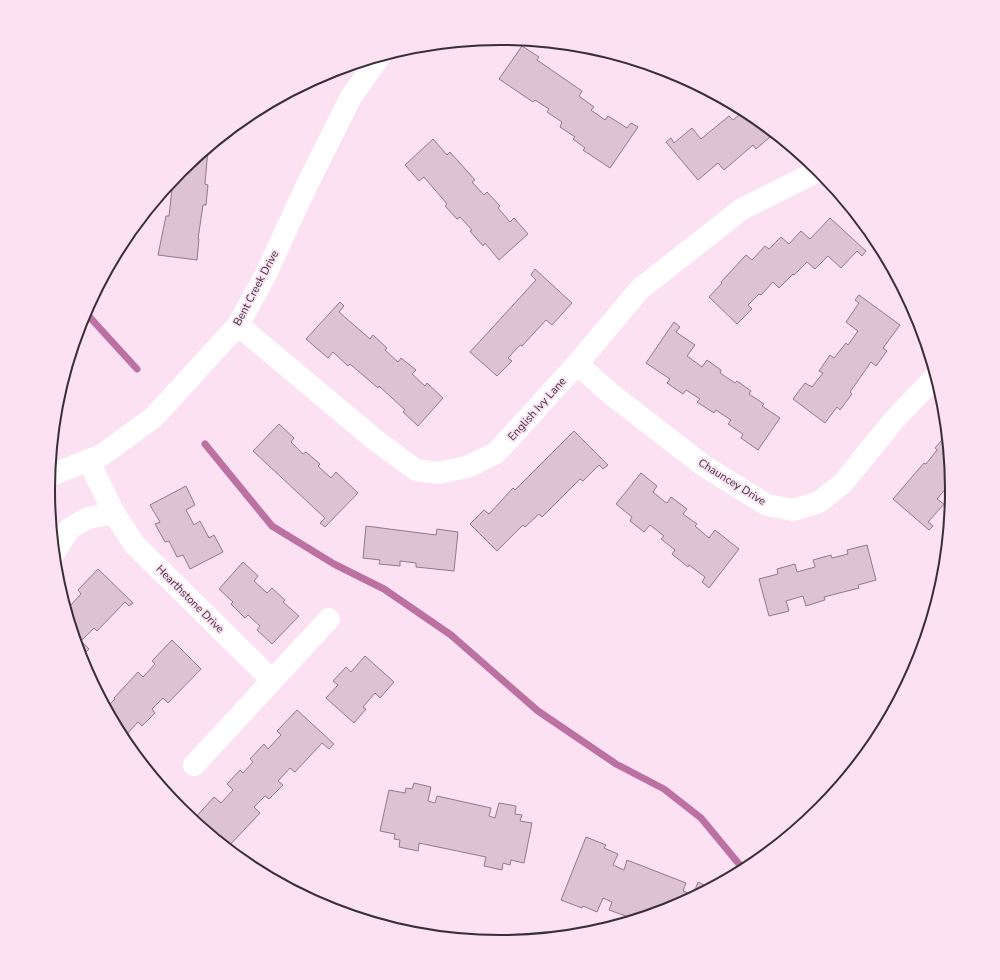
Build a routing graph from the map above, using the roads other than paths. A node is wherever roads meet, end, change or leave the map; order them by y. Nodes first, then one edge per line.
1 (375, 63) edge
2 (813, 173) edge
3 (238, 325) junction
4 (577, 364) junction
5 (931, 381) edge
6 (88, 460) junction
7 (56, 473) edge
8 (114, 513) junction
9 (59, 546) edge
10 (329, 619) dead end
11 (272, 680) junction
12 (194, 765) dead end

1 - 3 street, Bent Creek Drive
2 - 4 street, English Ivy Lane
3 - 4 street, English Ivy Lane
3 - 6 street, Bent Creek Drive
4 - 5 street, Chauncey Drive
6 - 7 street, Bent Creek Drive
6 - 8 street, Hearthstone Drive
8 - 9 street
8 - 11 street, Hearthstone Drive
10 - 11 street
11 - 12 street

